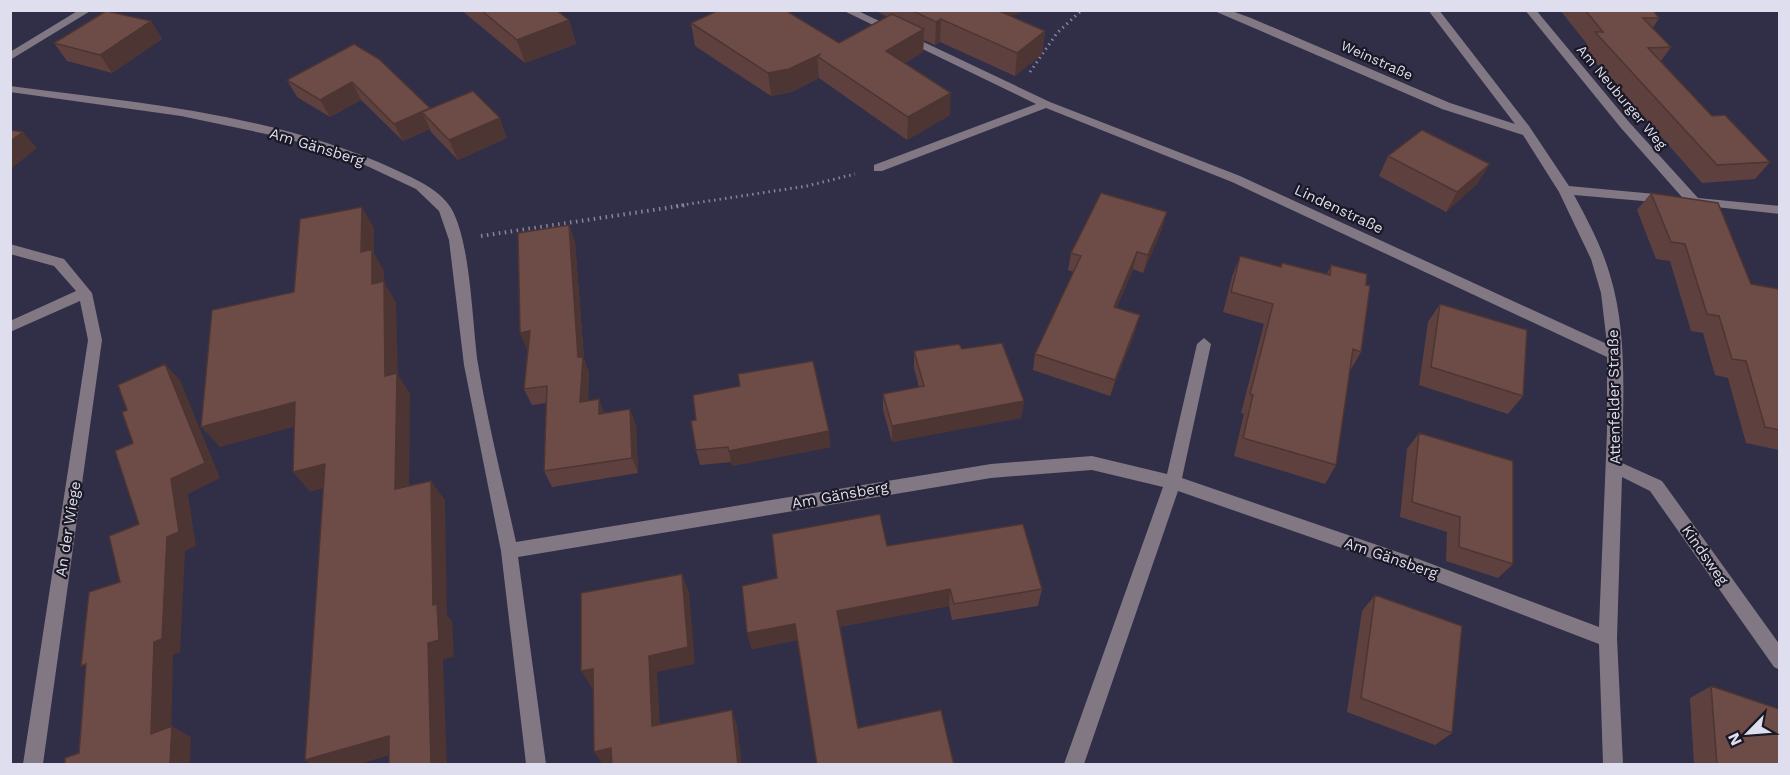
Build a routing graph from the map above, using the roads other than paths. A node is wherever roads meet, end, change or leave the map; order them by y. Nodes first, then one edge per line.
1 (87, 10) edge
2 (847, 10) edge
3 (1217, 10) edge
4 (1433, 10) edge
5 (1530, 10) edge
6 (10, 57) edge
7 (10, 89) edge
8 (1046, 104) junction
9 (1527, 132) junction
10 (878, 168) road end
11 (1566, 190) junction
12 (1693, 201) junction
13 (1779, 210) edge
14 (10, 249) edge
15 (86, 294) junction
16 (10, 327) edge
17 (1204, 344) dead end
18 (1615, 354) junction
19 (1615, 467) junction
20 (1173, 482) junction
21 (509, 551) junction
22 (1608, 639) junction
23 (1779, 661) edge
24 (33, 765) edge
25 (536, 765) edge
26 (1074, 765) edge
27 (1613, 765) edge

1 - 6 street
2 - 8 street, Lindenstraße
3 - 9 street, Weinstraße
4 - 9 street, Attenfelder Straße
5 - 12 street, Am Neuburger Weg
7 - 21 street, Am Gänsberg
8 - 10 street
8 - 18 street, Lindenstraße
9 - 11 street, Attenfelder Straße
11 - 12 street
11 - 18 street, Attenfelder Straße
12 - 13 street
14 - 15 street, An der Wiege
15 - 16 street
15 - 24 street, An der Wiege
17 - 20 street
18 - 19 street, Attenfelder Straße
19 - 22 street, Attenfelder Straße
19 - 23 street, Kindsweg
20 - 21 street, Am Gänsberg
20 - 22 street, Am Gänsberg
20 - 26 street
21 - 25 street, Am Gänsberg
22 - 27 street, Attenfelder Straße

